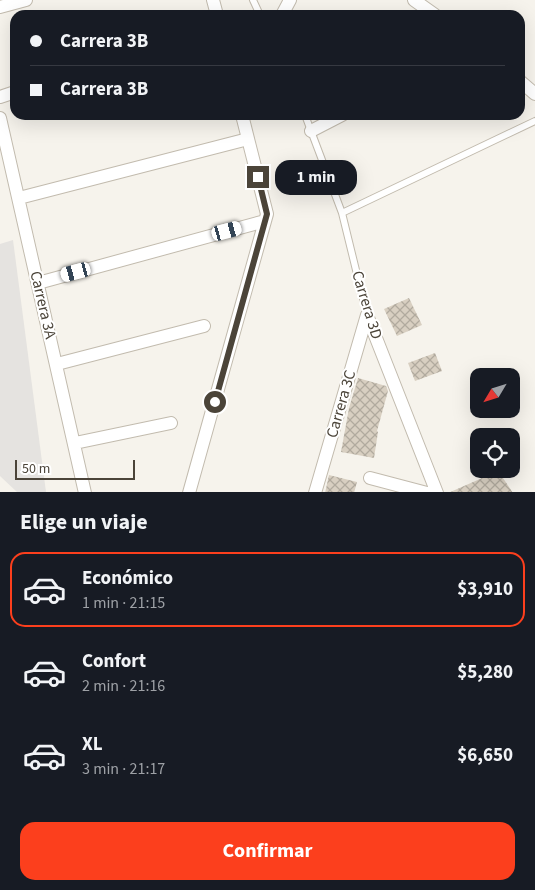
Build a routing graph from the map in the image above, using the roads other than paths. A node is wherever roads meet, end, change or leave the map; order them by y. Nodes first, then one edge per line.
1 (26, 0) edge
2 (414, 0) edge
3 (0, 7) edge
4 (428, 10) edge
5 (525, 85) edge
6 (535, 94) edge
7 (0, 118) edge
8 (243, 120) edge
9 (307, 120) edge
10 (332, 120) edge
11 (535, 120) edge
12 (311, 131) junction
13 (248, 139) junction
14 (19, 198) junction
15 (342, 213) junction
16 (265, 221) junction
17 (38, 283) junction
18 (367, 316) junction
19 (204, 326) dead end
20 (56, 364) junction
21 (171, 424) dead end
22 (75, 444) junction
23 (370, 478) dead end
24 (85, 492) edge
25 (189, 492) edge
26 (315, 492) edge
27 (427, 492) edge
28 (436, 492) edge

1 - 3 street
2 - 4 street
5 - 6 street
7 - 14 street, Carrera 3A
8 - 13 street
9 - 12 lane, Carrera 3D
10 - 12 street
11 - 15 lane
12 - 15 lane, Carrera 3D
13 - 14 street
13 - 16 street
14 - 17 street, Carrera 3A
15 - 18 lane, Carrera 3D
16 - 17 street
16 - 25 street
17 - 20 street, Carrera 3A
18 - 26 street, Carrera 3C
18 - 28 street, Carrera 3D
19 - 20 street
20 - 22 street, Carrera 3A
21 - 22 street
22 - 24 street, Carrera 3A
23 - 27 street

